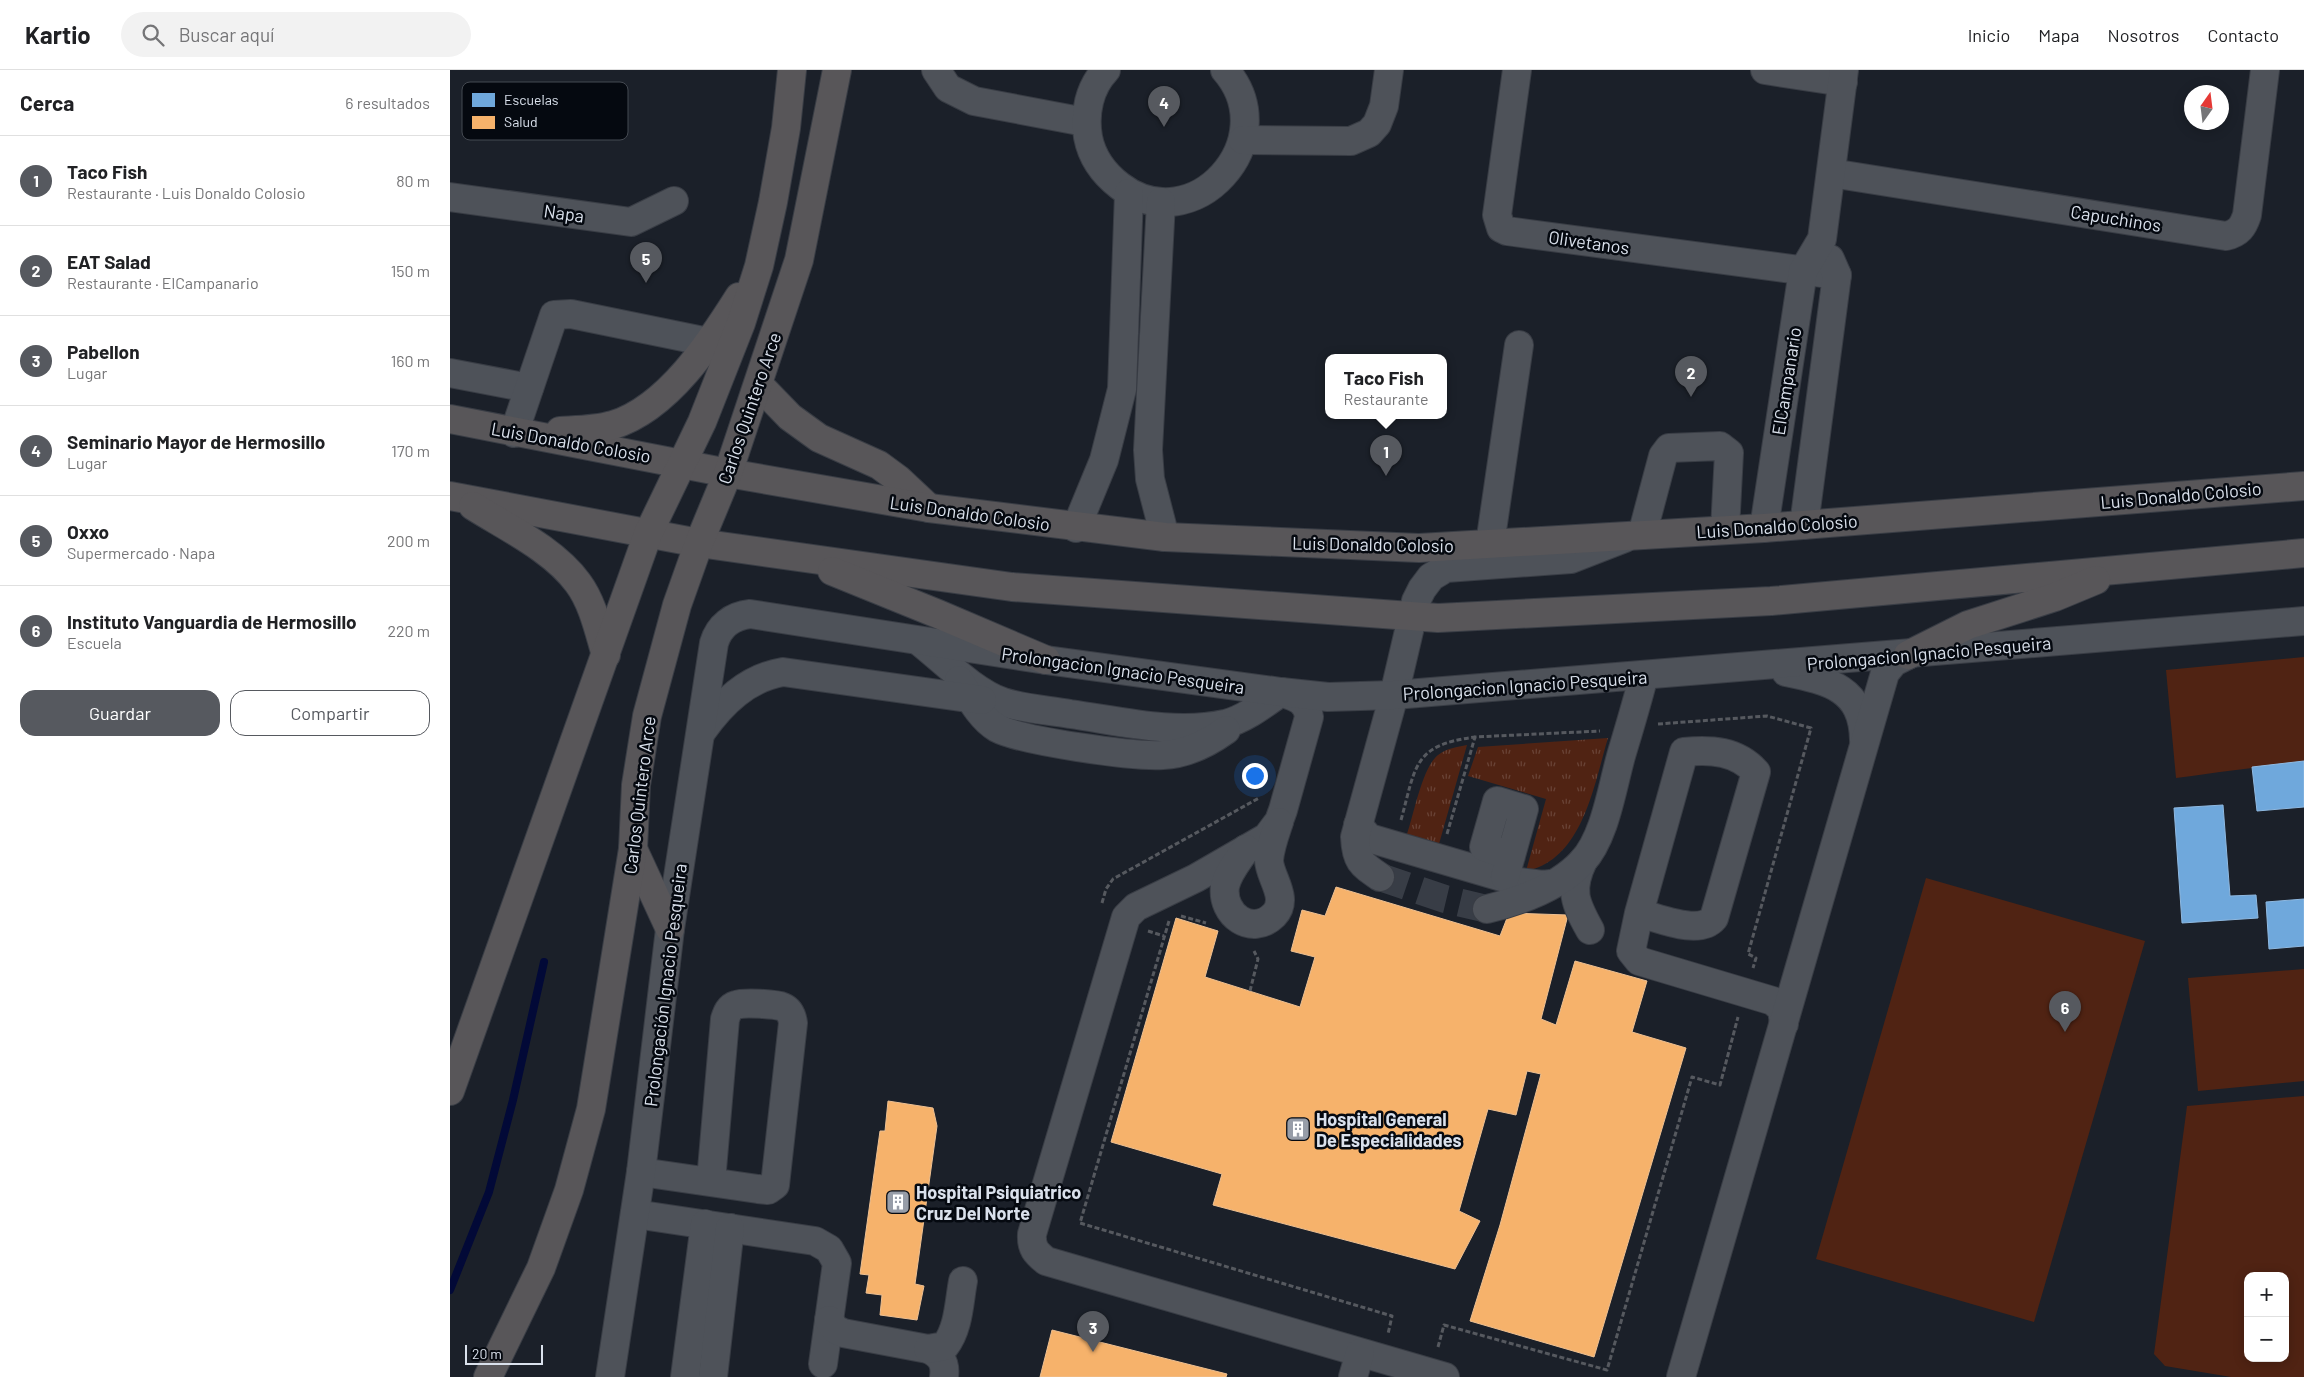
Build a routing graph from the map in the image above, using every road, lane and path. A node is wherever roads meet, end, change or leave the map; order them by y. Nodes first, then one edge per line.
1 (792, 70) edge
2 (838, 70) edge
3 (936, 70) edge
4 (1106, 70) edge
5 (1225, 70) edge
6 (1389, 70) edge
7 (1517, 70) edge
8 (1765, 70) edge
9 (2265, 70) edge
10 (1843, 76) edge
11 (1085, 122) junction
12 (1243, 140) junction
13 (1830, 173) junction
14 (1128, 192) junction
15 (450, 197) edge
16 (674, 201) dead end
17 (1162, 202) junction
18 (1822, 239) junction
19 (759, 266) junction
20 (1803, 271) junction
21 (1837, 275) junction
22 (708, 342) junction
23 (1519, 345) dead end
24 (450, 373) edge
25 (759, 385) junction
26 (529, 388) junction
27 (1122, 389) junction
28 (1152, 394) junction
29 (450, 419) edge
30 (519, 433) junction
31 (682, 462) junction
32 (728, 473) junction
33 (2304, 486) edge
34 (456, 497) edge
35 (929, 508) junction
36 (1804, 525) junction
37 (1076, 528) junction
38 (1764, 528) junction
39 (1725, 530) junction
40 (648, 534) junction
41 (1636, 536) junction
42 (1165, 537) junction
43 (698, 543) junction
44 (1490, 544) junction
45 (2304, 553) edge
46 (789, 554) junction
47 (2120, 570) junction
48 (750, 614) joint
49 (1412, 616) junction
50 (2304, 621) edge
51 (917, 640) junction
52 (606, 655) junction
53 (1908, 655) junction
54 (1046, 660) junction
55 (949, 664) junction
56 (1757, 666) junction
57 (1644, 675) junction
58 (1281, 692) junction
59 (1394, 695) junction
60 (971, 700) junction
61 (1002, 702) junction
62 (1248, 714) junction
63 (1650, 724) dead end
64 (1608, 731) dead end
65 (702, 733) junction
66 (1475, 737) junction
67 (1864, 745) junction
68 (1279, 821) junction
69 (1358, 825) junction
70 (1398, 827) dead end
71 (1445, 842) dead end
72 (633, 850) junction
73 (1235, 857) junction
74 (1583, 861) junction
75 (1272, 870) junction
76 (1380, 877) tunnel mouth
77 (1553, 884) junction
78 (1487, 909) tunnel mouth
79 (1171, 913) dead end
80 (1639, 913) junction
81 (1179, 915) dead end
82 (1214, 925) dead end
83 (670, 929) junction
84 (1590, 930) dead end
85 (1252, 947) dead end
86 (1250, 991) dead end
87 (1746, 992) junction
88 (1784, 1005) junction
89 (450, 1092) edge
90 (641, 1172) junction
91 (711, 1181) junction
92 (635, 1214) junction
93 (717, 1226) junction
94 (962, 1281) dead end
95 (829, 1320) junction
96 (954, 1330) junction
97 (928, 1349) junction
98 (1437, 1350) dead end
99 (1394, 1363) junction
100 (822, 1364) dead end
101 (1356, 1365) edge
102 (945, 1374) edge
103 (488, 1377) edge
104 (610, 1377) edge
105 (685, 1377) edge
106 (713, 1377) edge
107 (1446, 1377) edge
108 (1681, 1377) edge

1 - 19 main road, Carlos Quintero Arce
2 - 25 main road, Carlos Quintero Arce
3 - 11 street
4 - 11 street
5 - 12 street
6 - 12 street
7 - 20 street, Olivetanos
8 - 10 street
9 - 13 street, Capuchinos
10 - 13 street, ElCampanario
11 - 14 street
12 - 17 street
13 - 18 street, ElCampanario
14 - 17 street
14 - 27 street
15 - 16 street, Napa
17 - 28 street
18 - 20 street, ElCampanario
18 - 21 street, ElCampanario
19 - 22 main road
19 - 31 main road, Carlos Quintero Arce
20 - 21 street, Olivetanos
20 - 38 street, ElCampanario
21 - 36 street, ElCampanario
22 - 26 street
22 - 30 main road
23 - 44 street
24 - 26 street
25 - 32 main road, Carlos Quintero Arce
25 - 35 main road
26 - 30 street
27 - 28 street
27 - 37 street
28 - 42 street
29 - 30 main road, Luis Donaldo Colosio
30 - 31 main road, Luis Donaldo Colosio
31 - 32 main road, Luis Donaldo Colosio
31 - 40 main road, Carlos Quintero Arce
32 - 35 main road, Luis Donaldo Colosio
32 - 43 main road, Carlos Quintero Arce
33 - 36 main road, Luis Donaldo Colosio
34 - 40 main road
34 - 52 main road
35 - 37 main road, Luis Donaldo Colosio
36 - 38 main road, Luis Donaldo Colosio
37 - 42 main road, Luis Donaldo Colosio
38 - 39 main road, Luis Donaldo Colosio
39 - 41 main road, Luis Donaldo Colosio
39 - 41 street
40 - 43 main road
40 - 52 main road, Carlos Quintero Arce
41 - 44 main road, Luis Donaldo Colosio
41 - 49 street
42 - 44 main road, Luis Donaldo Colosio
43 - 46 main road
43 - 72 main road, Carlos Quintero Arce
45 - 47 main road
46 - 49 main road
46 - 54 main road
47 - 49 main road
47 - 53 main road
48 - 51 street, Prolongacion Ignacio Pesqueira
48 - 65 street, Prolongación Ignacio Pesqueira
49 - 59 street
50 - 53 street, Prolongacion Ignacio Pesqueira
51 - 54 street, Prolongacion Ignacio Pesqueira
51 - 55 street
52 - 89 main road, Carlos Quintero Arce
53 - 56 street, Prolongacion Ignacio Pesqueira
53 - 67 street
54 - 58 street, Prolongacion Ignacio Pesqueira
55 - 60 street
55 - 61 street
56 - 57 street, Prolongacion Ignacio Pesqueira
56 - 67 street
57 - 59 street, Prolongacion Ignacio Pesqueira
57 - 74 street
58 - 59 street, Prolongacion Ignacio Pesqueira
58 - 62 street
58 - 68 street
59 - 69 street
60 - 61 street
60 - 62 street
60 - 65 street
61 - 62 street
63 - 87 path
64 - 66 path
65 - 83 street, Prolongación Ignacio Pesqueira
66 - 70 path
66 - 71 path
67 - 88 street
68 - 73 street
68 - 75 street
69 - 76 street
69 - 77 street
72 - 83 main road
72 - 103 main road, Carlos Quintero Arce
73 - 75 street
73 - 75 street
73 - 101 street
74 - 77 street
74 - 84 street
77 - 78 street
79 - 99 path
80 - 80 street
80 - 87 street
81 - 82 path
83 - 90 street, Prolongación Ignacio Pesqueira
85 - 86 path
87 - 88 street
87 - 98 path
88 - 108 street
90 - 91 street
90 - 92 street, Prolongación Ignacio Pesqueira
91 - 91 street
92 - 93 street
92 - 104 street, Prolongación Ignacio Pesqueira
93 - 95 street
93 - 105 street
93 - 106 street
94 - 96 street
95 - 97 street
95 - 100 street
96 - 97 street
96 - 102 street
97 - 102 street
99 - 101 street
99 - 107 street

